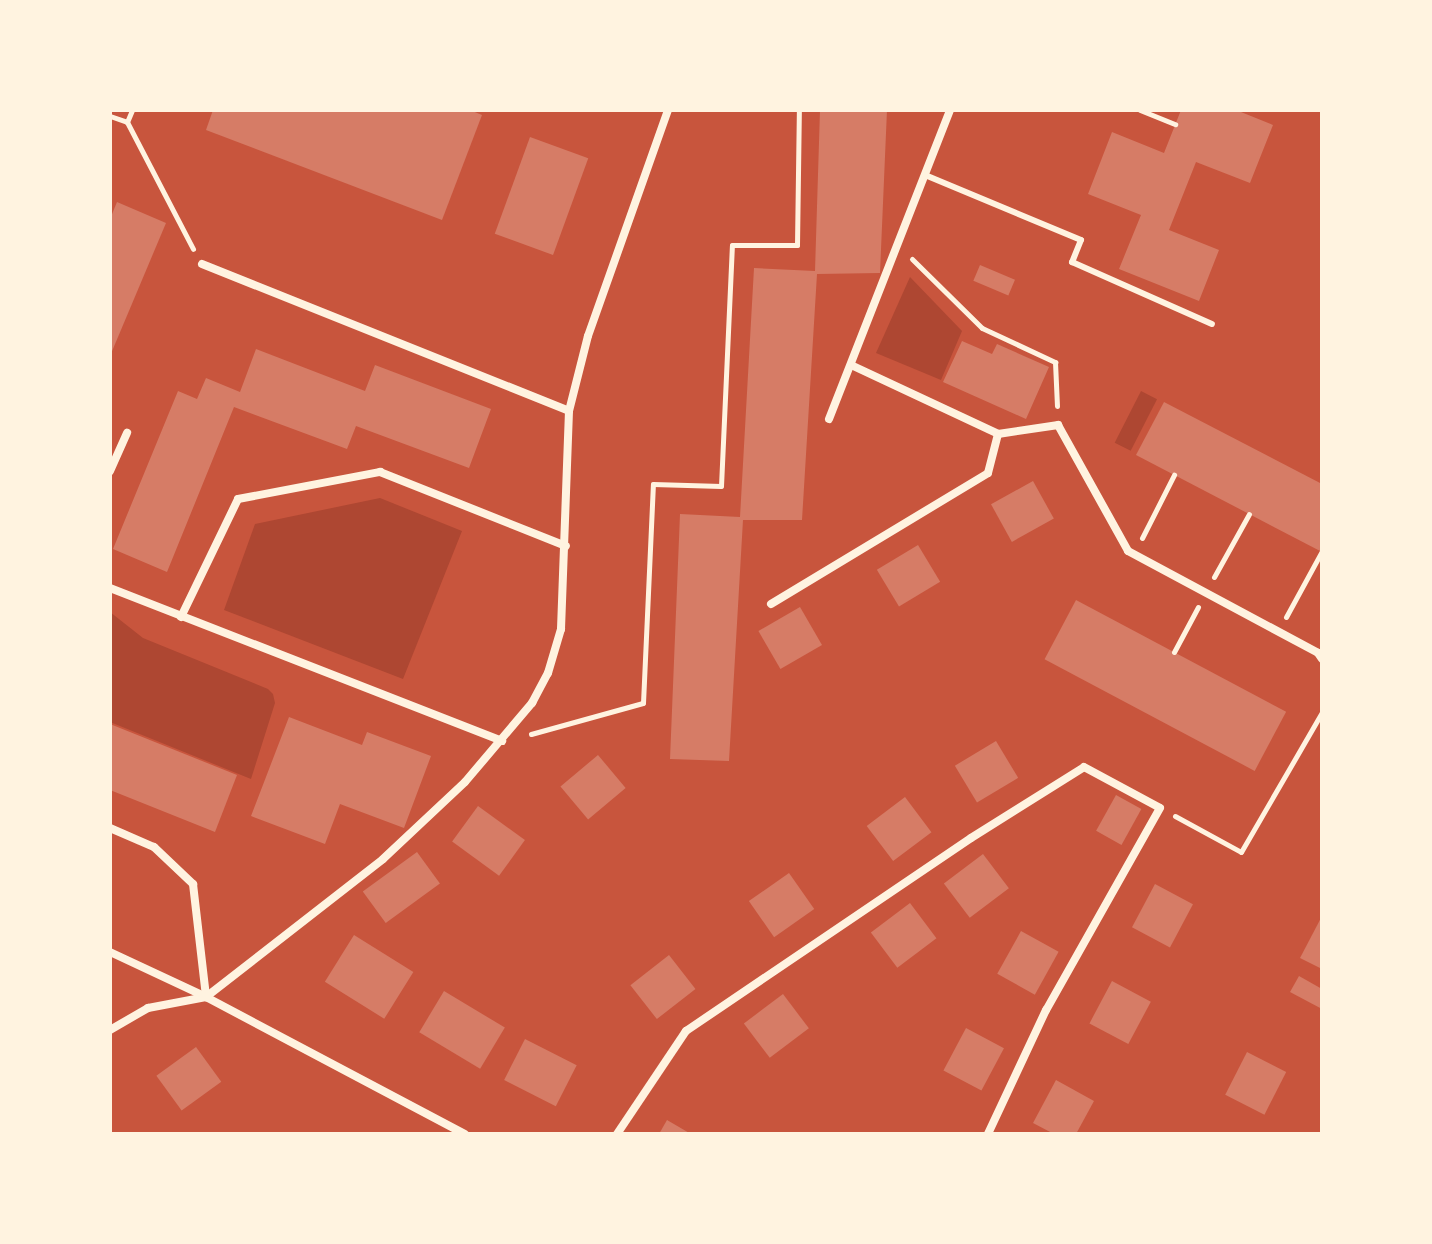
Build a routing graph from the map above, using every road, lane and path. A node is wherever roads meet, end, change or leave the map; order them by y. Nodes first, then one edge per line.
1 (132, 110) edge
2 (668, 110) edge
3 (799, 110) edge
4 (950, 110) edge
5 (1140, 110) edge
6 (110, 116) edge
7 (127, 122) junction
8 (1175, 124) dead end
9 (925, 175) junction
10 (897, 245) junction
11 (202, 264) joint
12 (1212, 324) dead end
13 (851, 365) junction
14 (569, 411) junction
15 (829, 419) dead end
16 (1058, 425) junction
17 (127, 433) dead end
18 (998, 434) junction
19 (110, 471) edge
20 (1174, 475) dead end
21 (1249, 514) dead end
22 (566, 546) junction
23 (1322, 551) edge
24 (1134, 554) junction
25 (110, 588) edge
26 (1206, 593) junction
27 (771, 604) dead end
28 (181, 617) junction
29 (1278, 632) junction
30 (1174, 652) dead end
31 (1322, 659) edge
32 (1322, 712) edge
33 (502, 741) junction
34 (1160, 808) junction
35 (110, 828) edge
36 (110, 952) edge
37 (206, 997) junction
38 (110, 1030) edge
39 (465, 1134) edge
40 (617, 1134) edge
41 (988, 1134) edge

1 - 7 path
2 - 14 street
3 - 33 path
4 - 9 street
5 - 8 path
6 - 7 path
7 - 11 path
9 - 10 street
9 - 12 lane
10 - 13 street
10 - 16 path
11 - 14 street
13 - 15 street
13 - 18 street
14 - 22 street
16 - 18 street
16 - 24 street
17 - 19 street
18 - 27 street
20 - 24 path
21 - 26 path
22 - 28 street
22 - 33 street
23 - 29 path
24 - 26 street
25 - 28 street
26 - 29 street
26 - 30 path
28 - 33 street
29 - 31 street
32 - 34 path
33 - 37 street
34 - 40 street
34 - 41 street
35 - 37 street
36 - 37 street
37 - 38 street
37 - 39 street

